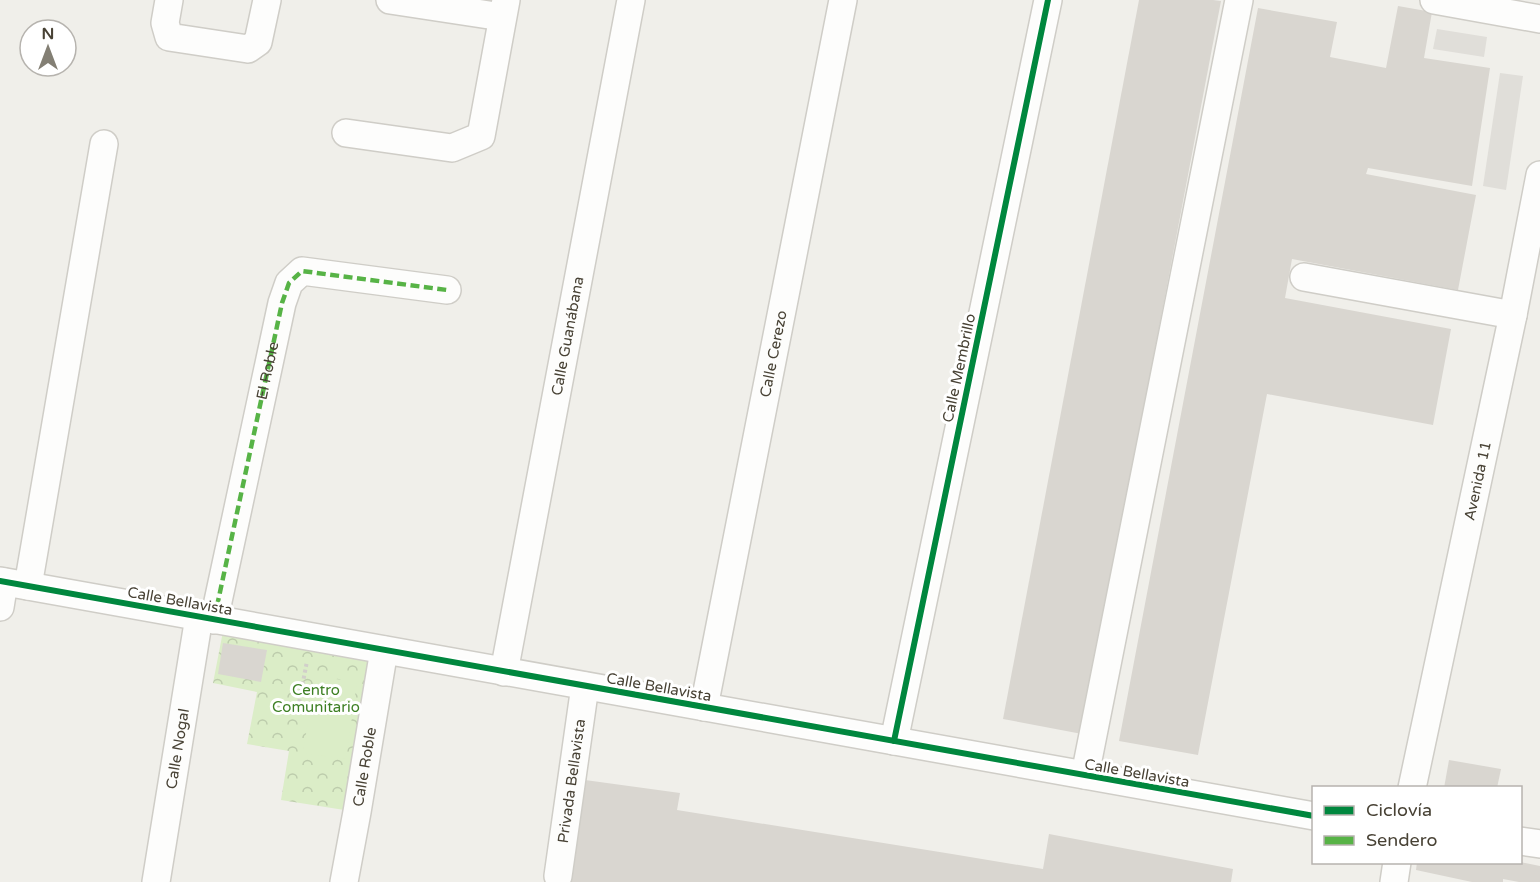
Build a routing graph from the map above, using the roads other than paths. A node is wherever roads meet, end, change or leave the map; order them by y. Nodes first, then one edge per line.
1 (169, 0) edge
2 (267, 0) edge
3 (390, 0) edge
4 (631, 0) edge
5 (843, 0) edge
6 (1048, 0) edge
7 (1239, 0) edge
8 (1434, 0) edge
9 (504, 8) edge
10 (1540, 19) edge
11 (346, 133) dead end
12 (104, 144) dead end
13 (1540, 175) edge
14 (1304, 277) dead end
15 (447, 290) dead end
16 (1513, 315) junction
17 (8, 589) edge
18 (206, 618) junction
19 (384, 650) junction
20 (504, 672) junction
21 (585, 686) junction
22 (704, 707) junction
23 (894, 741) junction
24 (1085, 775) junction
25 (1412, 786) edge
26 (1312, 816) edge
27 (1522, 841) edge
28 (1540, 844) edge
29 (1397, 864) edge
30 (558, 876) dead end
31 (156, 882) edge
32 (344, 882) edge
33 (1394, 882) edge

1 - 2 street
3 - 9 street
4 - 20 street, Calle Guanábana
5 - 22 street, Calle Cerezo
6 - 23 street, Calle Membrillo
7 - 24 street
8 - 10 street
9 - 11 street
12 - 17 street
13 - 16 street, Avenida 11
14 - 16 street
15 - 18 street, El Roble
16 - 25 street, Avenida 11
17 - 18 street, Calle Bellavista
18 - 19 street, Calle Bellavista
18 - 31 street, Calle Nogal
19 - 20 street, Calle Bellavista
19 - 32 street, Calle Roble
20 - 21 street, Calle Bellavista
21 - 22 street, Calle Bellavista
21 - 30 street, Privada Bellavista
22 - 23 street, Calle Bellavista
23 - 24 street, Calle Bellavista
24 - 26 street, Calle Bellavista
27 - 28 street
29 - 33 street

